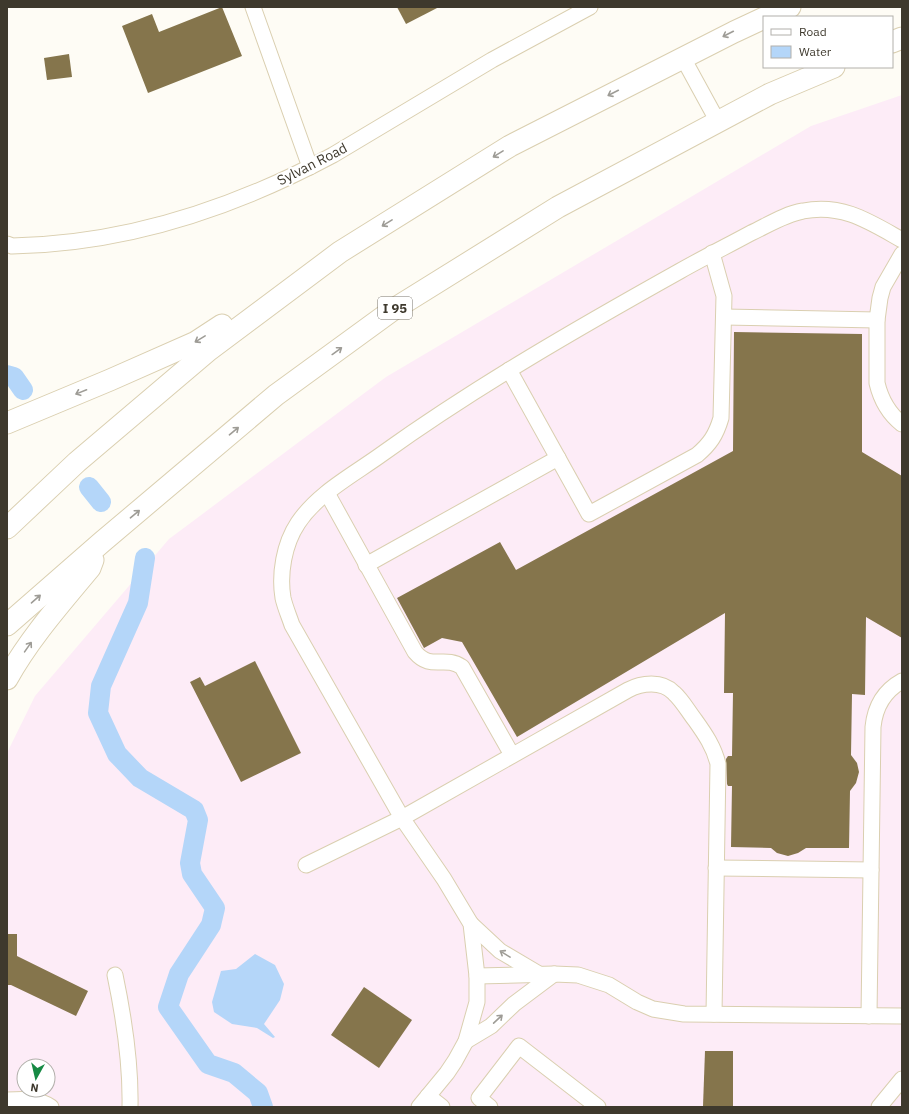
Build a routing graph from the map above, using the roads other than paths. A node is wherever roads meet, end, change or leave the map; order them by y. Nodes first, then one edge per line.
1 (253, 7) edge
2 (590, 7) edge
3 (790, 7) edge
4 (769, 16) edge
5 (763, 18) edge
6 (683, 58) junction
7 (832, 68) edge
8 (718, 122) junction
9 (310, 167) junction
10 (902, 240) edge
11 (7, 244) edge
12 (340, 252) junction
13 (712, 253) junction
14 (902, 254) edge
15 (724, 316) junction
16 (878, 320) junction
17 (509, 370) junction
18 (7, 423) edge
19 (902, 424) edge
20 (558, 458) junction
21 (327, 493) junction
22 (7, 528) edge
23 (102, 542) junction
24 (366, 565) junction
25 (7, 625) edge
26 (7, 679) edge
27 (902, 681) edge
28 (512, 755) junction
29 (402, 818) junction
30 (306, 865) dead end
31 (716, 868) junction
32 (871, 870) junction
33 (470, 924) junction
34 (115, 974) dead end
35 (539, 974) junction
36 (554, 974) junction
37 (477, 976) junction
38 (714, 1014) junction
39 (869, 1016) junction
40 (902, 1016) edge
41 (466, 1041) junction
42 (902, 1079) edge
43 (7, 1100) edge
44 (424, 1102) edge
45 (593, 1105) edge
46 (51, 1107) edge
47 (130, 1107) edge
48 (442, 1107) edge
49 (490, 1107) edge
50 (879, 1107) edge

1 - 9 street
2 - 9 street, Sylvan Road
3 - 4 highway
5 -> 6 highway
6 - 8 street
6 -> 12 highway
7 - 8 highway, I 95
23 -> 8 highway, I 95
9 - 11 street, Sylvan Road
10 - 13 street
12 -> 18 highway
12 - 22 highway
13 - 15 street
13 - 17 street
14 - 16 street
15 - 16 street
15 - 20 street
16 - 19 street
17 - 20 street
17 - 21 street
20 - 24 street
21 - 24 street
21 - 29 street
25 -> 23 highway, I 95
26 -> 23 highway
24 - 28 street
27 - 32 street
28 - 29 street
28 - 31 street
29 - 30 street
29 - 33 street
31 - 32 street
31 - 38 street
32 - 39 street
35 -> 33 street
33 - 37 street
34 - 47 street
35 - 36 street
35 - 37 street
36 - 38 street
41 -> 36 street
37 - 41 street
38 - 39 street
39 - 40 street
41 - 44 street
42 - 50 street
43 - 46 street
44 - 48 street
45 - 49 street

